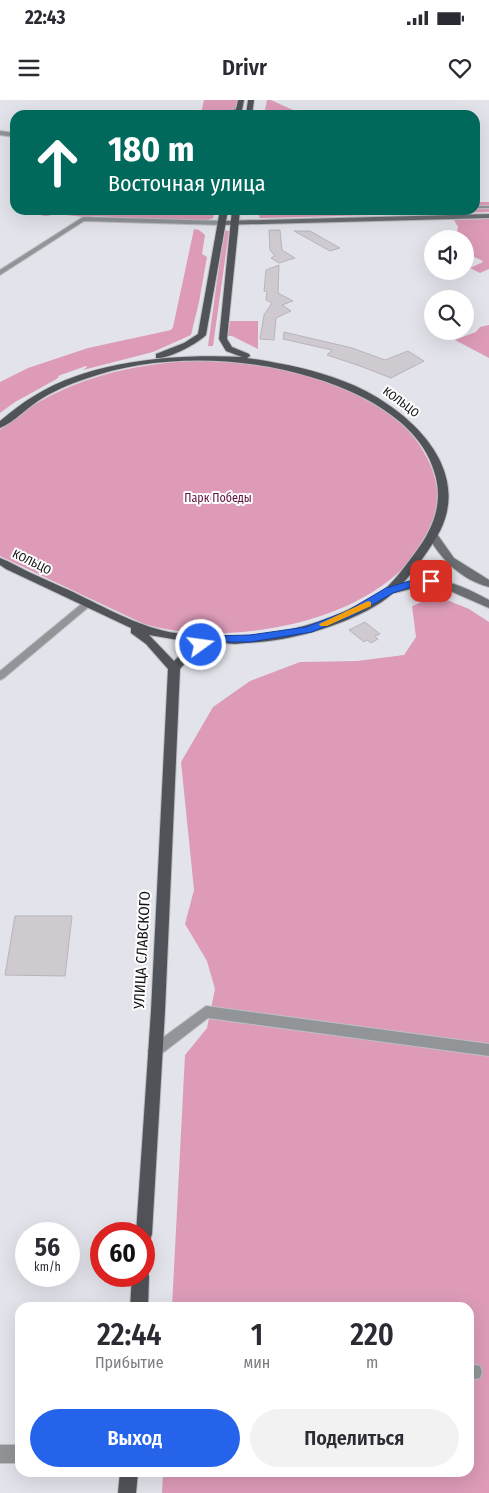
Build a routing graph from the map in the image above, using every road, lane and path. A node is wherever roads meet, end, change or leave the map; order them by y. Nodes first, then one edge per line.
1 (223, 215) edge
2 (235, 215) edge
3 (489, 216) edge
4 (222, 223) junction
5 (234, 223) junction
6 (0, 273) edge
7 (275, 364) junction
8 (125, 366) junction
9 (0, 425) edge
10 (433, 536) junction
11 (0, 561) edge
12 (489, 584) edge
13 (390, 591) junction
14 (88, 603) junction
15 (489, 605) edge
16 (124, 621) junction
17 (211, 639) junction
18 (174, 668) junction
19 (0, 676) edge
20 (489, 1050) edge
21 (155, 1051) junction
22 (145, 1222) edge
23 (140, 1287) edge
24 (139, 1302) edge
25 (0, 1454) edge
26 (15, 1454) edge
27 (128, 1477) edge
28 (127, 1493) edge

1 - 4 main road
2 - 5 main road
3 - 5 main road
4 - 5 main road
4 - 6 street
4 - 8 main road
5 - 7 main road
7 - 8 main road, КОЛЬЦО
7 - 10 main road, КОЛЬЦО
8 - 9 main road, КОЛЬЦО
10 - 12 main road
10 - 13 main road, КОЛЬЦО
11 - 14 main road, КОЛЬЦО
13 - 15 main road
13 - 17 main road, КОЛЬЦО
14 - 16 main road, КОЛЬЦО
14 - 19 street
16 - 17 main road, КОЛЬЦО
16 - 18 main road
17 - 18 main road
18 - 21 main road, УЛИЦА СЛАВСКОГО
20 - 21 street
21 - 22 main road, УЛИЦА СЛАВСКОГО
23 - 24 main road
25 - 26 street
27 - 28 main road

